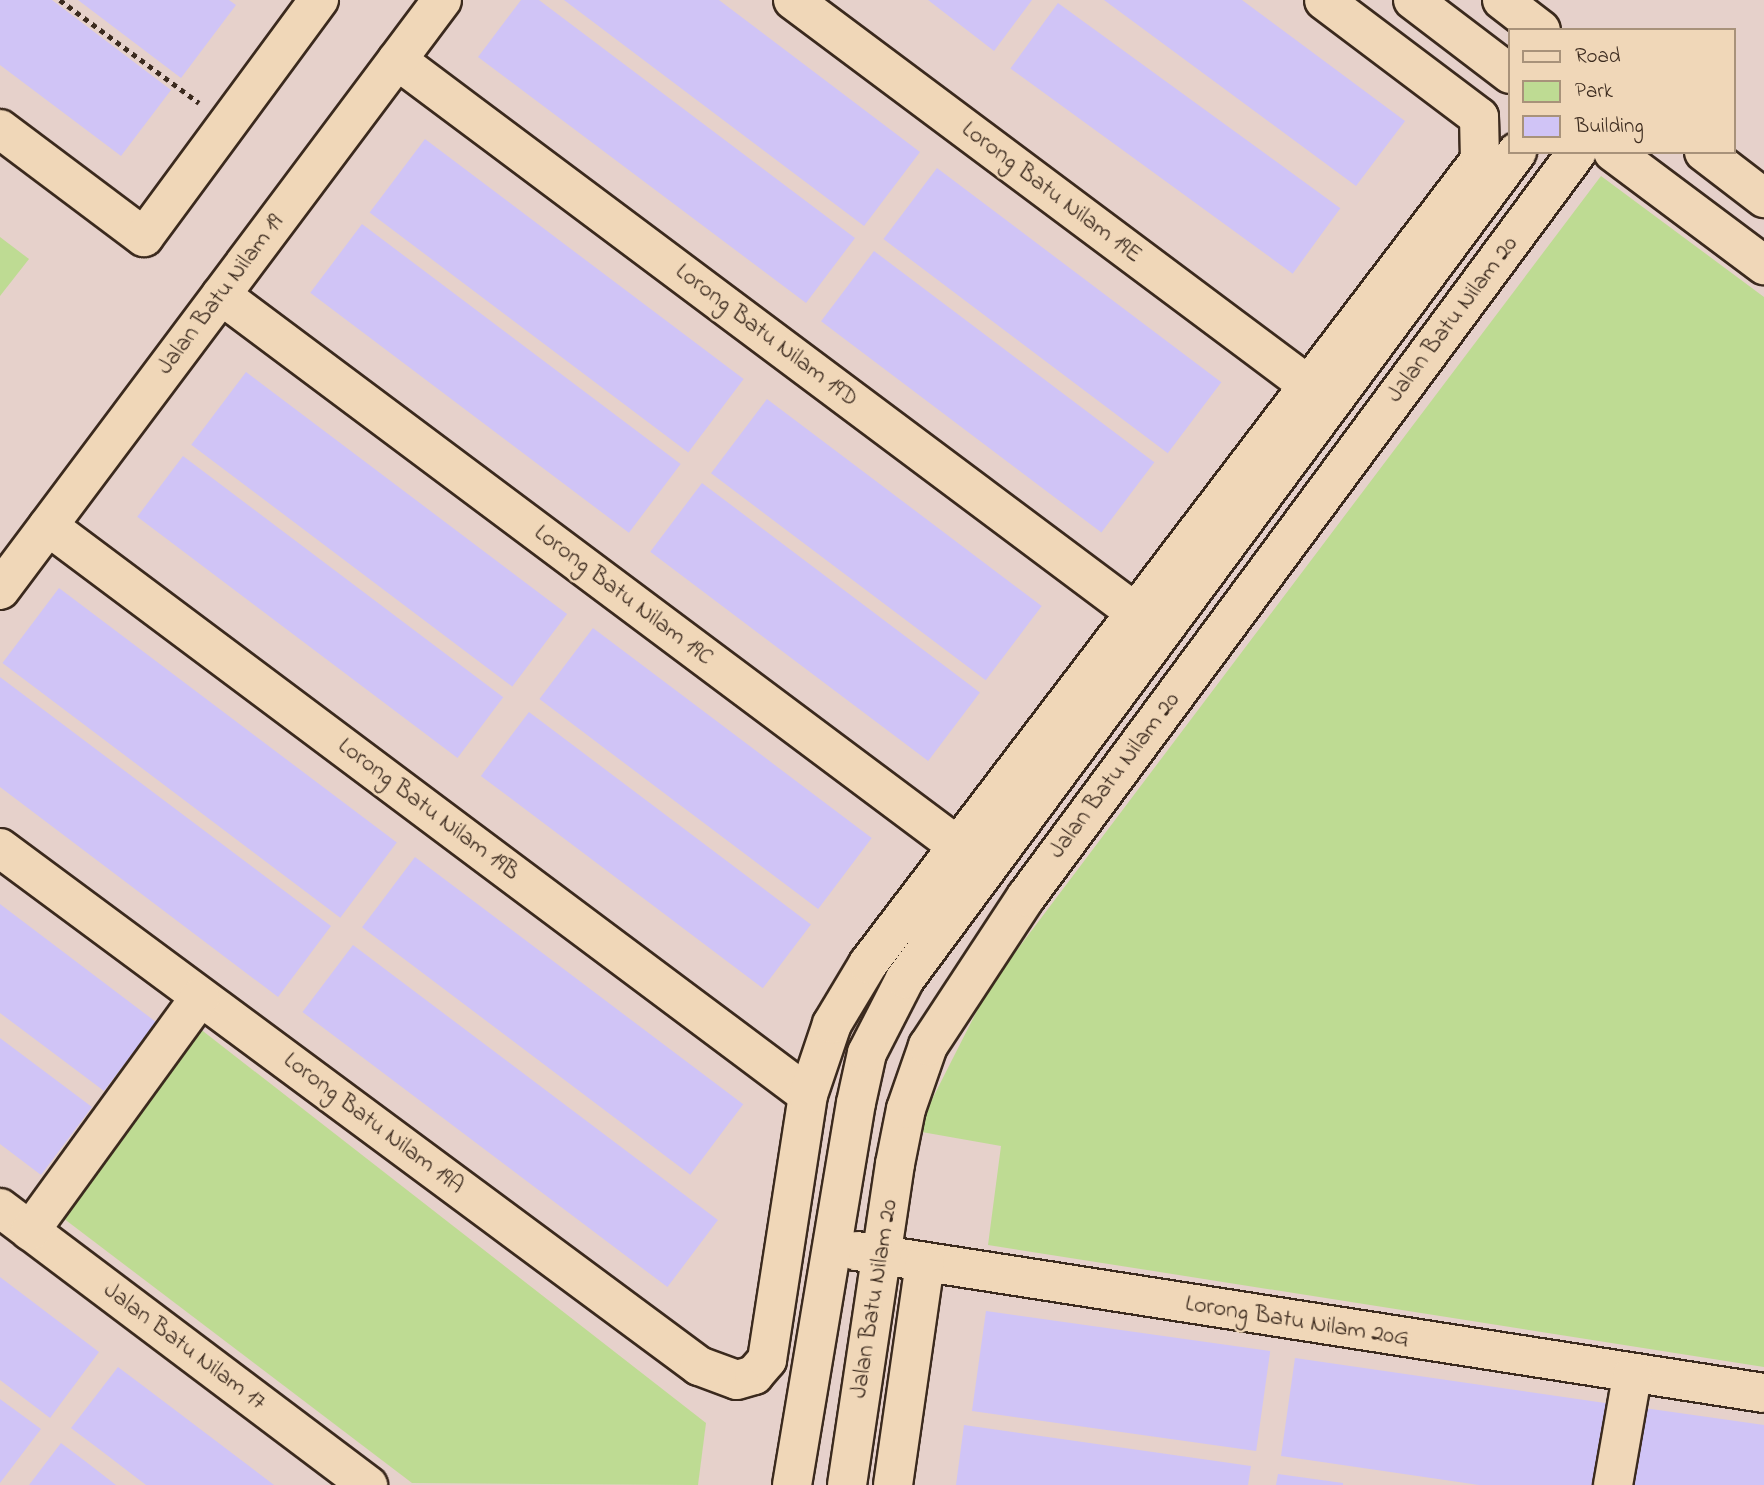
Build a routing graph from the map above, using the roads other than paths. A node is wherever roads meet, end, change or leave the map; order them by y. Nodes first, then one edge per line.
1 (442, 0) edge
2 (793, 0) edge
3 (1324, 0) edge
4 (1413, 0) edge
5 (1502, 0) edge
6 (314, 2) edge
7 (1539, 28) edge
8 (397, 60) junction
9 (1508, 72) edge
10 (0, 129) edge
11 (1515, 154) edge
12 (1576, 154) edge
13 (1616, 154) edge
14 (1707, 154) edge
15 (1764, 198) edge
16 (1764, 265) edge
17 (221, 295) junction
18 (1308, 385) junction
19 (48, 526) junction
20 (0, 590) edge
21 (1136, 613) junction
22 (0, 848) edge
23 (972, 857) junction
24 (1026, 897) junction
25 (201, 997) junction
26 (808, 1095) junction
27 (0, 1208) edge
28 (30, 1231) junction
29 (830, 1246) junction
30 (881, 1256) junction
31 (925, 1263) junction
32 (1632, 1376) junction
33 (1764, 1393) edge
34 (369, 1485) edge
35 (792, 1485) edge
36 (847, 1485) edge
37 (893, 1485) edge
38 (1614, 1485) edge

1 - 8 street, Jalan Batu Nilam 19
2 - 18 street, Lorong Batu Nilam 19E
3 - 18 street
4 - 9 street
5 - 7 street
6 - 10 street
8 - 17 street, Jalan Batu Nilam 19
8 - 21 street, Lorong Batu Nilam 19D
11 - 23 street, Jalan Batu Nilam 20
12 - 24 street, Jalan Batu Nilam 20
13 - 16 street
14 - 15 street
17 - 19 street, Jalan Batu Nilam 19
17 - 23 street, Lorong Batu Nilam 19C
18 - 21 street
19 - 20 street, Jalan Batu Nilam 19
19 - 26 street, Lorong Batu Nilam 19B
21 - 23 street
22 - 25 street, Lorong Batu Nilam 19A
23 - 24 street, Lorong Batu Nilam 19C
23 - 26 street
23 - 29 street, Jalan Batu Nilam 20
24 - 30 street, Jalan Batu Nilam 20
25 - 26 street, Lorong Batu Nilam 19A
25 - 28 street
27 - 28 street, Jalan Batu Nilam 17
28 - 34 street, Jalan Batu Nilam 17
29 - 30 street, Lorong Batu Nilam 20G
29 - 35 street, Jalan Batu Nilam 20
30 - 31 street, Lorong Batu Nilam 20G
30 - 36 street, Jalan Batu Nilam 20
31 - 32 street, Lorong Batu Nilam 20G
31 - 37 street
32 - 33 street, Lorong Batu Nilam 20G
32 - 38 street

